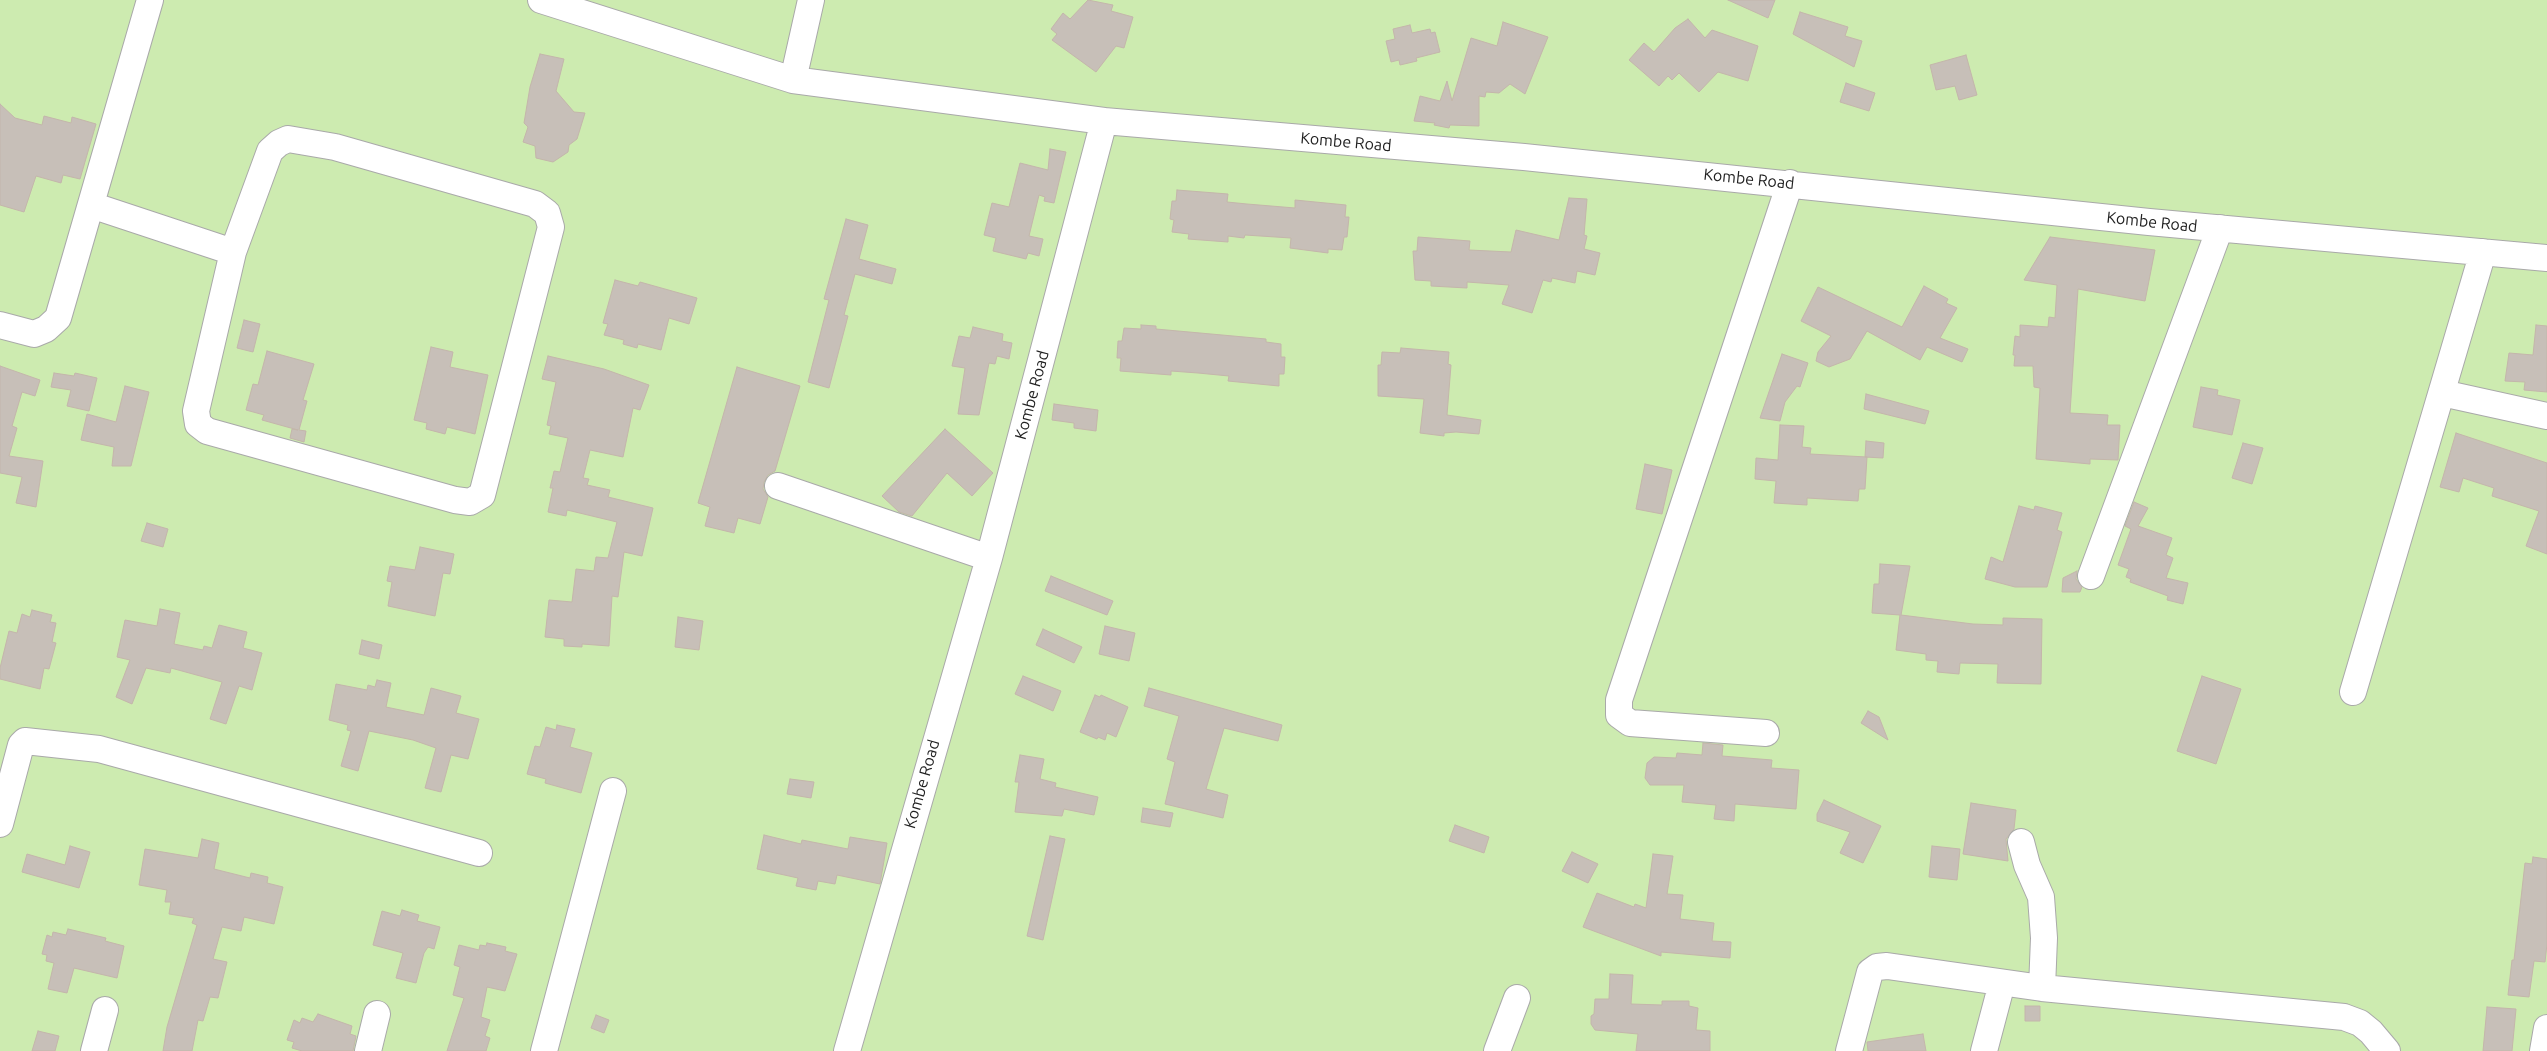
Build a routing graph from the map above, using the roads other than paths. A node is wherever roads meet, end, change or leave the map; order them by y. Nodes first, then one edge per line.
1 (150, 0) edge
2 (542, 0) edge
3 (811, 0) edge
4 (793, 80) junction
5 (1104, 121) junction
6 (1790, 183) junction
7 (91, 205) junction
8 (2220, 228) junction
9 (233, 252) junction
10 (2483, 252) junction
11 (2547, 258) edge
12 (0, 325) edge
13 (2442, 393) junction
14 (2547, 416) edge
15 (778, 486) dead end
16 (989, 558) junction
17 (2091, 576) dead end
18 (2353, 692) dead end
19 (1766, 733) dead end
20 (613, 791) dead end
21 (0, 824) edge
22 (2021, 842) dead end
23 (479, 854) dead end
24 (2002, 983) junction
25 (2042, 988) junction
26 (1517, 998) dead end
27 (105, 1010) dead end
28 (377, 1014) dead end
29 (2547, 1028) edge
30 (94, 1051) edge
31 (368, 1051) edge
32 (544, 1051) edge
33 (846, 1051) edge
34 (1497, 1051) edge
35 (1849, 1051) edge
36 (1984, 1051) edge
37 (2387, 1051) edge
38 (2543, 1051) edge

1 - 7 street
2 - 4 street
3 - 4 street
4 - 5 street
5 - 6 street, Kombe Road
5 - 16 street, Kombe Road
6 - 8 street, Kombe Road
6 - 19 street
7 - 9 street
7 - 12 street
8 - 10 street, Kombe Road
8 - 17 street
9 - 9 street
10 - 11 street, Kombe Road
10 - 13 street
13 - 14 street
13 - 18 street
15 - 16 street
16 - 33 street, Kombe Road
20 - 32 street
21 - 23 street
22 - 25 street
24 - 25 street
24 - 35 street
24 - 36 street
25 - 37 street
26 - 34 street
27 - 30 street
28 - 31 street
29 - 38 street

